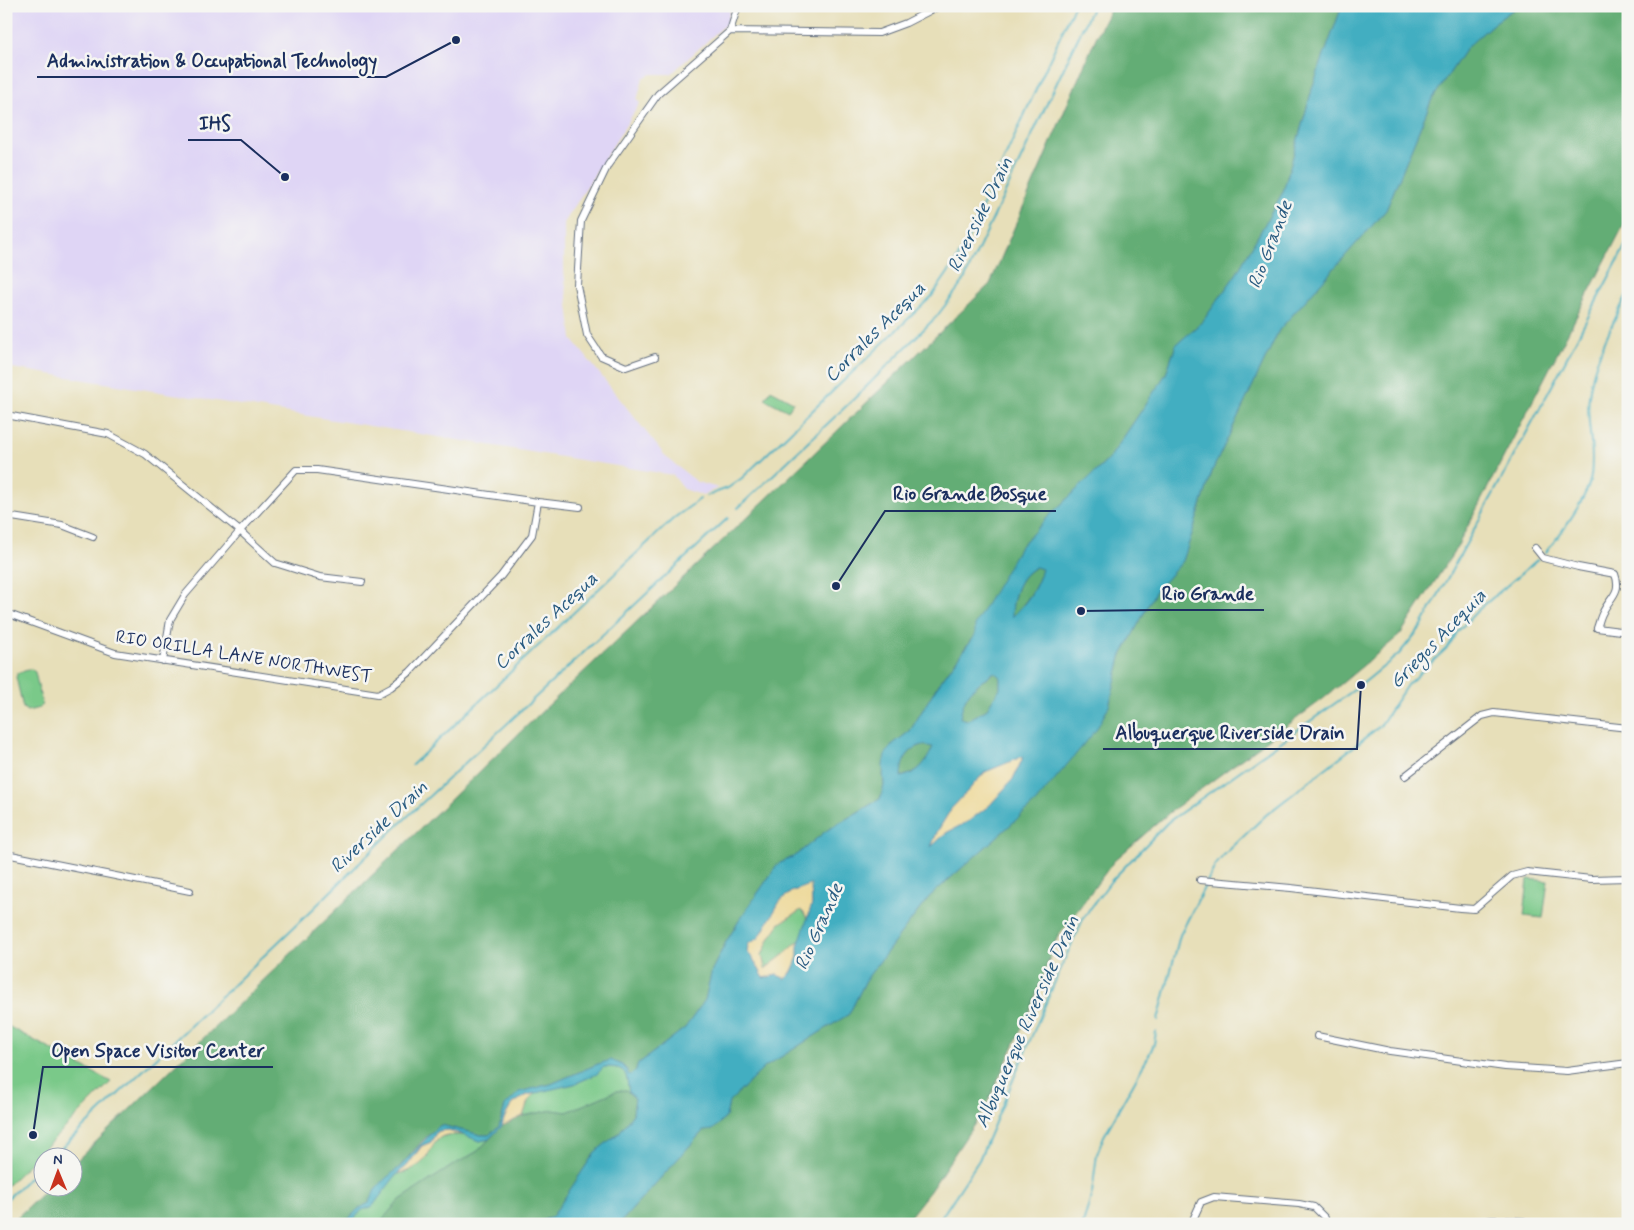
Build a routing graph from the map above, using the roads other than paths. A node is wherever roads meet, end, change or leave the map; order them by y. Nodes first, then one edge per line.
1 (738, 6) edge
2 (939, 6) edge
3 (730, 31) junction
4 (654, 357) dead end
5 (6, 416) edge
6 (538, 502) junction
7 (580, 507) dead end
8 (6, 516) edge
9 (240, 530) junction
10 (92, 538) dead end
11 (1534, 548) dead end
12 (362, 582) dead end
13 (6, 613) edge
14 (1628, 632) edge
15 (163, 661) junction
16 (1628, 728) edge
17 (1405, 776) dead end
18 (6, 854) edge
19 (1628, 878) edge
20 (1201, 880) dead end
21 (190, 891) dead end
22 (1317, 1036) dead end
23 (1628, 1063) edge
24 (1523, 1221) dead end
25 (1192, 1224) edge
26 (1325, 1224) edge
27 (1474, 1224) edge

1 - 3 street
2 - 3 street
3 - 4 street
5 - 9 street
6 - 7 street
6 - 9 street
6 - 15 street, RIO ORILLA LANE NORTHWEST
8 - 10 street
9 - 12 street
9 - 15 street
11 - 14 street
13 - 15 street, RIO ORILLA LANE NORTHWEST
16 - 17 street
18 - 21 street
19 - 20 street
22 - 23 street
24 - 27 street
25 - 26 street

